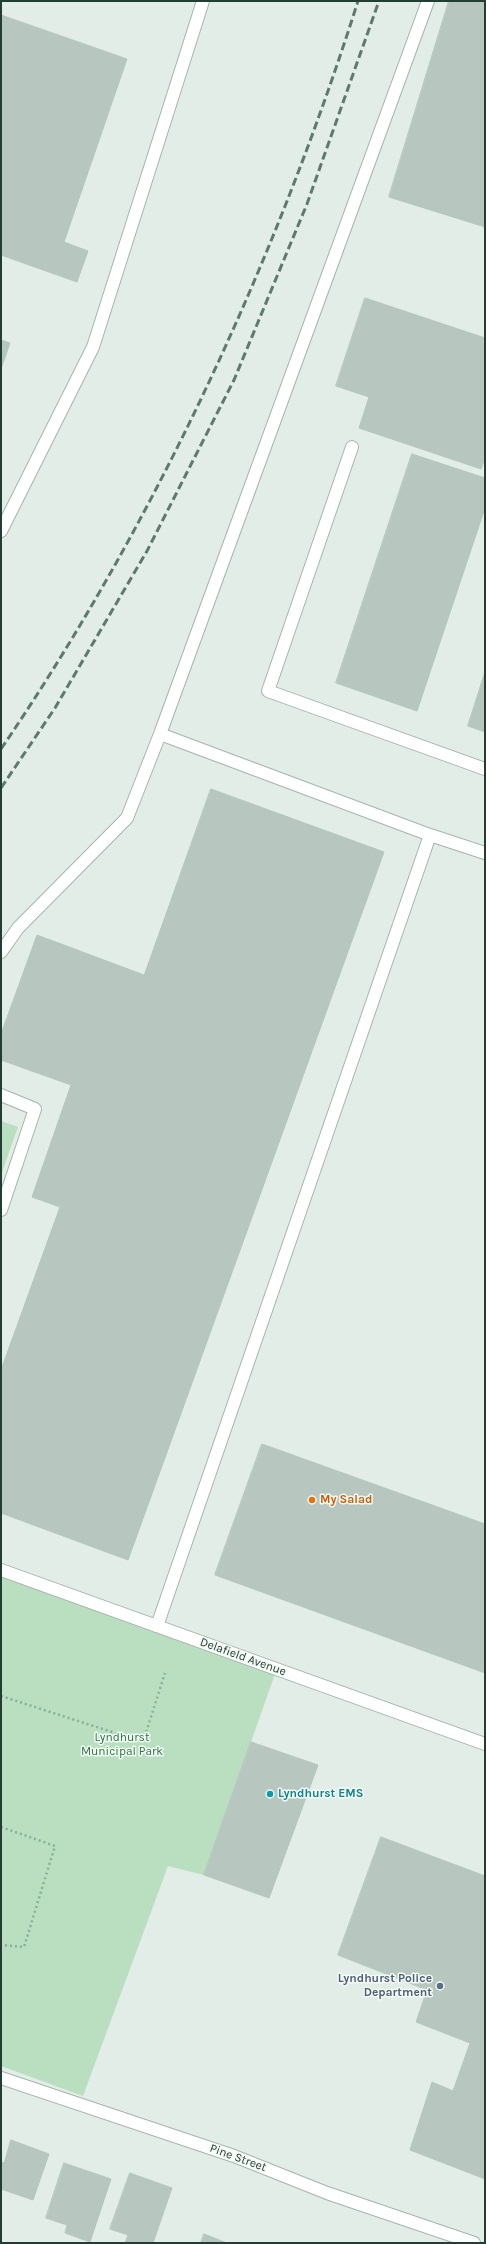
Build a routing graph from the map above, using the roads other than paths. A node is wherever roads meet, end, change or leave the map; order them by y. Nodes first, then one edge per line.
1 (203, 1) edge
2 (428, 1) edge
3 (352, 447) dead end
4 (1, 531) edge
5 (160, 734) junction
6 (485, 769) edge
7 (430, 835) junction
8 (485, 854) edge
9 (1, 952) edge
10 (1, 1095) edge
11 (1, 1210) edge
12 (1, 1570) edge
13 (157, 1626) junction
14 (485, 1744) edge
15 (1, 2078) edge
16 (474, 2243) edge

1 - 4 street
2 - 5 street
3 - 6 street
5 - 7 street
5 - 9 street
7 - 8 street
7 - 13 street
10 - 11 street
12 - 13 street, Delafield Avenue
13 - 14 street, Delafield Avenue
15 - 16 street, Pine Street

